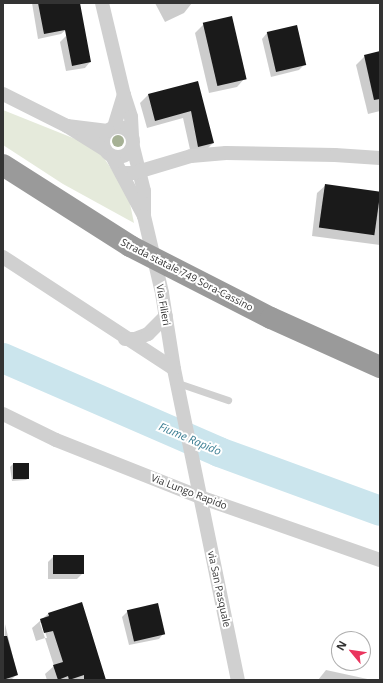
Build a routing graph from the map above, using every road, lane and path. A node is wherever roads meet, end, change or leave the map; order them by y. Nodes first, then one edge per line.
1 (102, 3) edge
2 (3, 94) edge
3 (124, 95) junction
4 (67, 126) junction
5 (111, 129) junction
6 (133, 140) junction
7 (108, 152) junction
8 (380, 158) edge
9 (3, 165) edge
10 (139, 170) junction
11 (122, 173) junction
12 (144, 216) junction
13 (3, 257) edge
14 (166, 316) junction
15 (125, 339) junction
16 (380, 367) edge
17 (174, 369) junction
18 (179, 389) junction
19 (228, 400) dead end
20 (3, 414) edge
21 (199, 491) junction
22 (380, 560) edge
23 (238, 680) edge

1 - 3 street, Via Filieri
2 - 4 street
3 - 5 street
3 - 6 street, Via Filieri
4 - 5 street
4 - 7 street
5 - 6 street
5 - 7 street
6 - 7 street
6 - 10 street, Via Filieri
7 - 11 street, Via Filieri
8 - 10 street
9 - 16 highway, Strada statale 749 Sora-Cassino
10 - 11 street
10 - 12 street, Via Filieri
11 - 12 street, Via Filieri
12 - 14 street, Via Filieri
13 - 15 street
14 - 15 street
14 - 17 street, Via Filieri
15 - 17 street
17 - 18 street, Via Filieri
18 - 19 lane
18 - 21 street, via San Pasquale
20 - 21 street, Via Lungo Rapido
21 - 22 street, Via Lungo Rapido
21 - 23 street, via San Pasquale

